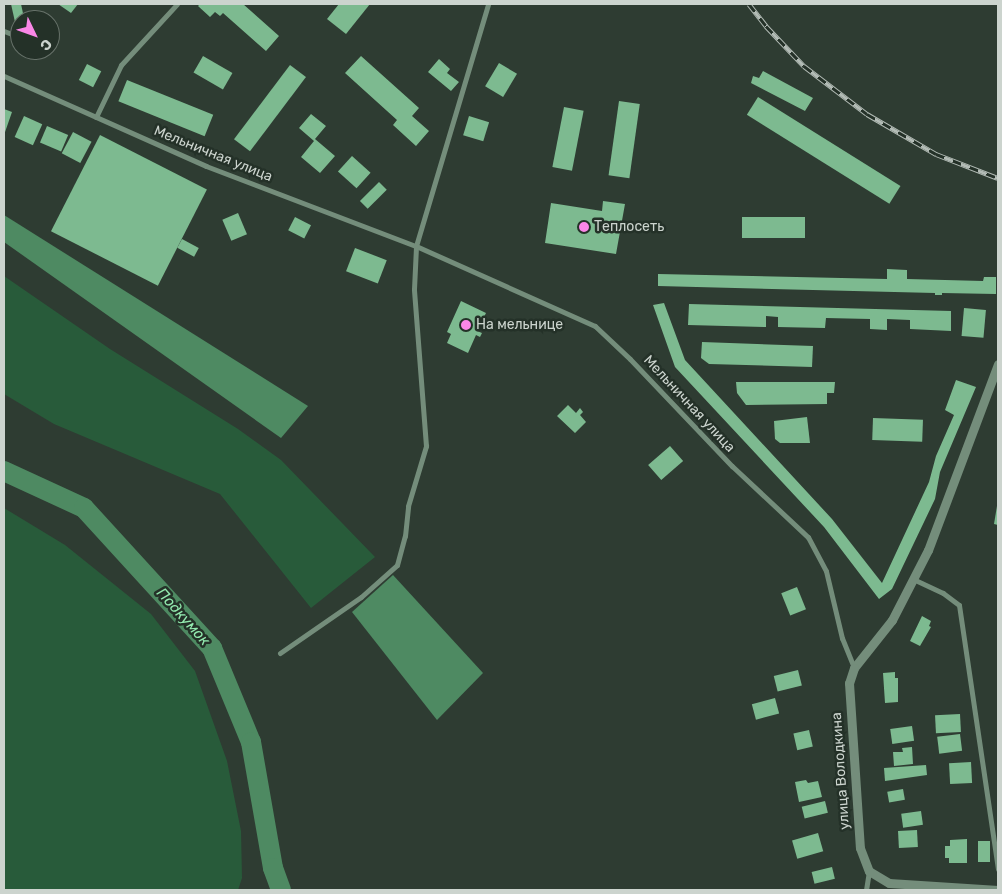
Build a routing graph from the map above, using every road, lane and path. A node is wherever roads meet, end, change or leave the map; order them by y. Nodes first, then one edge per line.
1 (177, 4) edge
2 (488, 4) edge
3 (4, 76) edge
4 (96, 117) junction
5 (416, 246) junction
6 (998, 364) edge
7 (913, 580) junction
8 (280, 652) dead end
9 (854, 668) junction
10 (998, 870) edge
11 (869, 871) junction
12 (866, 890) edge
13 (998, 890) edge

1 - 4 street
2 - 5 street
3 - 4 street, Мельничная улица
4 - 5 street, Мельничная улица
5 - 8 street
5 - 9 street, Мельничная улица
6 - 7 street
7 - 9 street
7 - 10 street
9 - 11 street, улица Володкина
11 - 12 street
11 - 13 street

